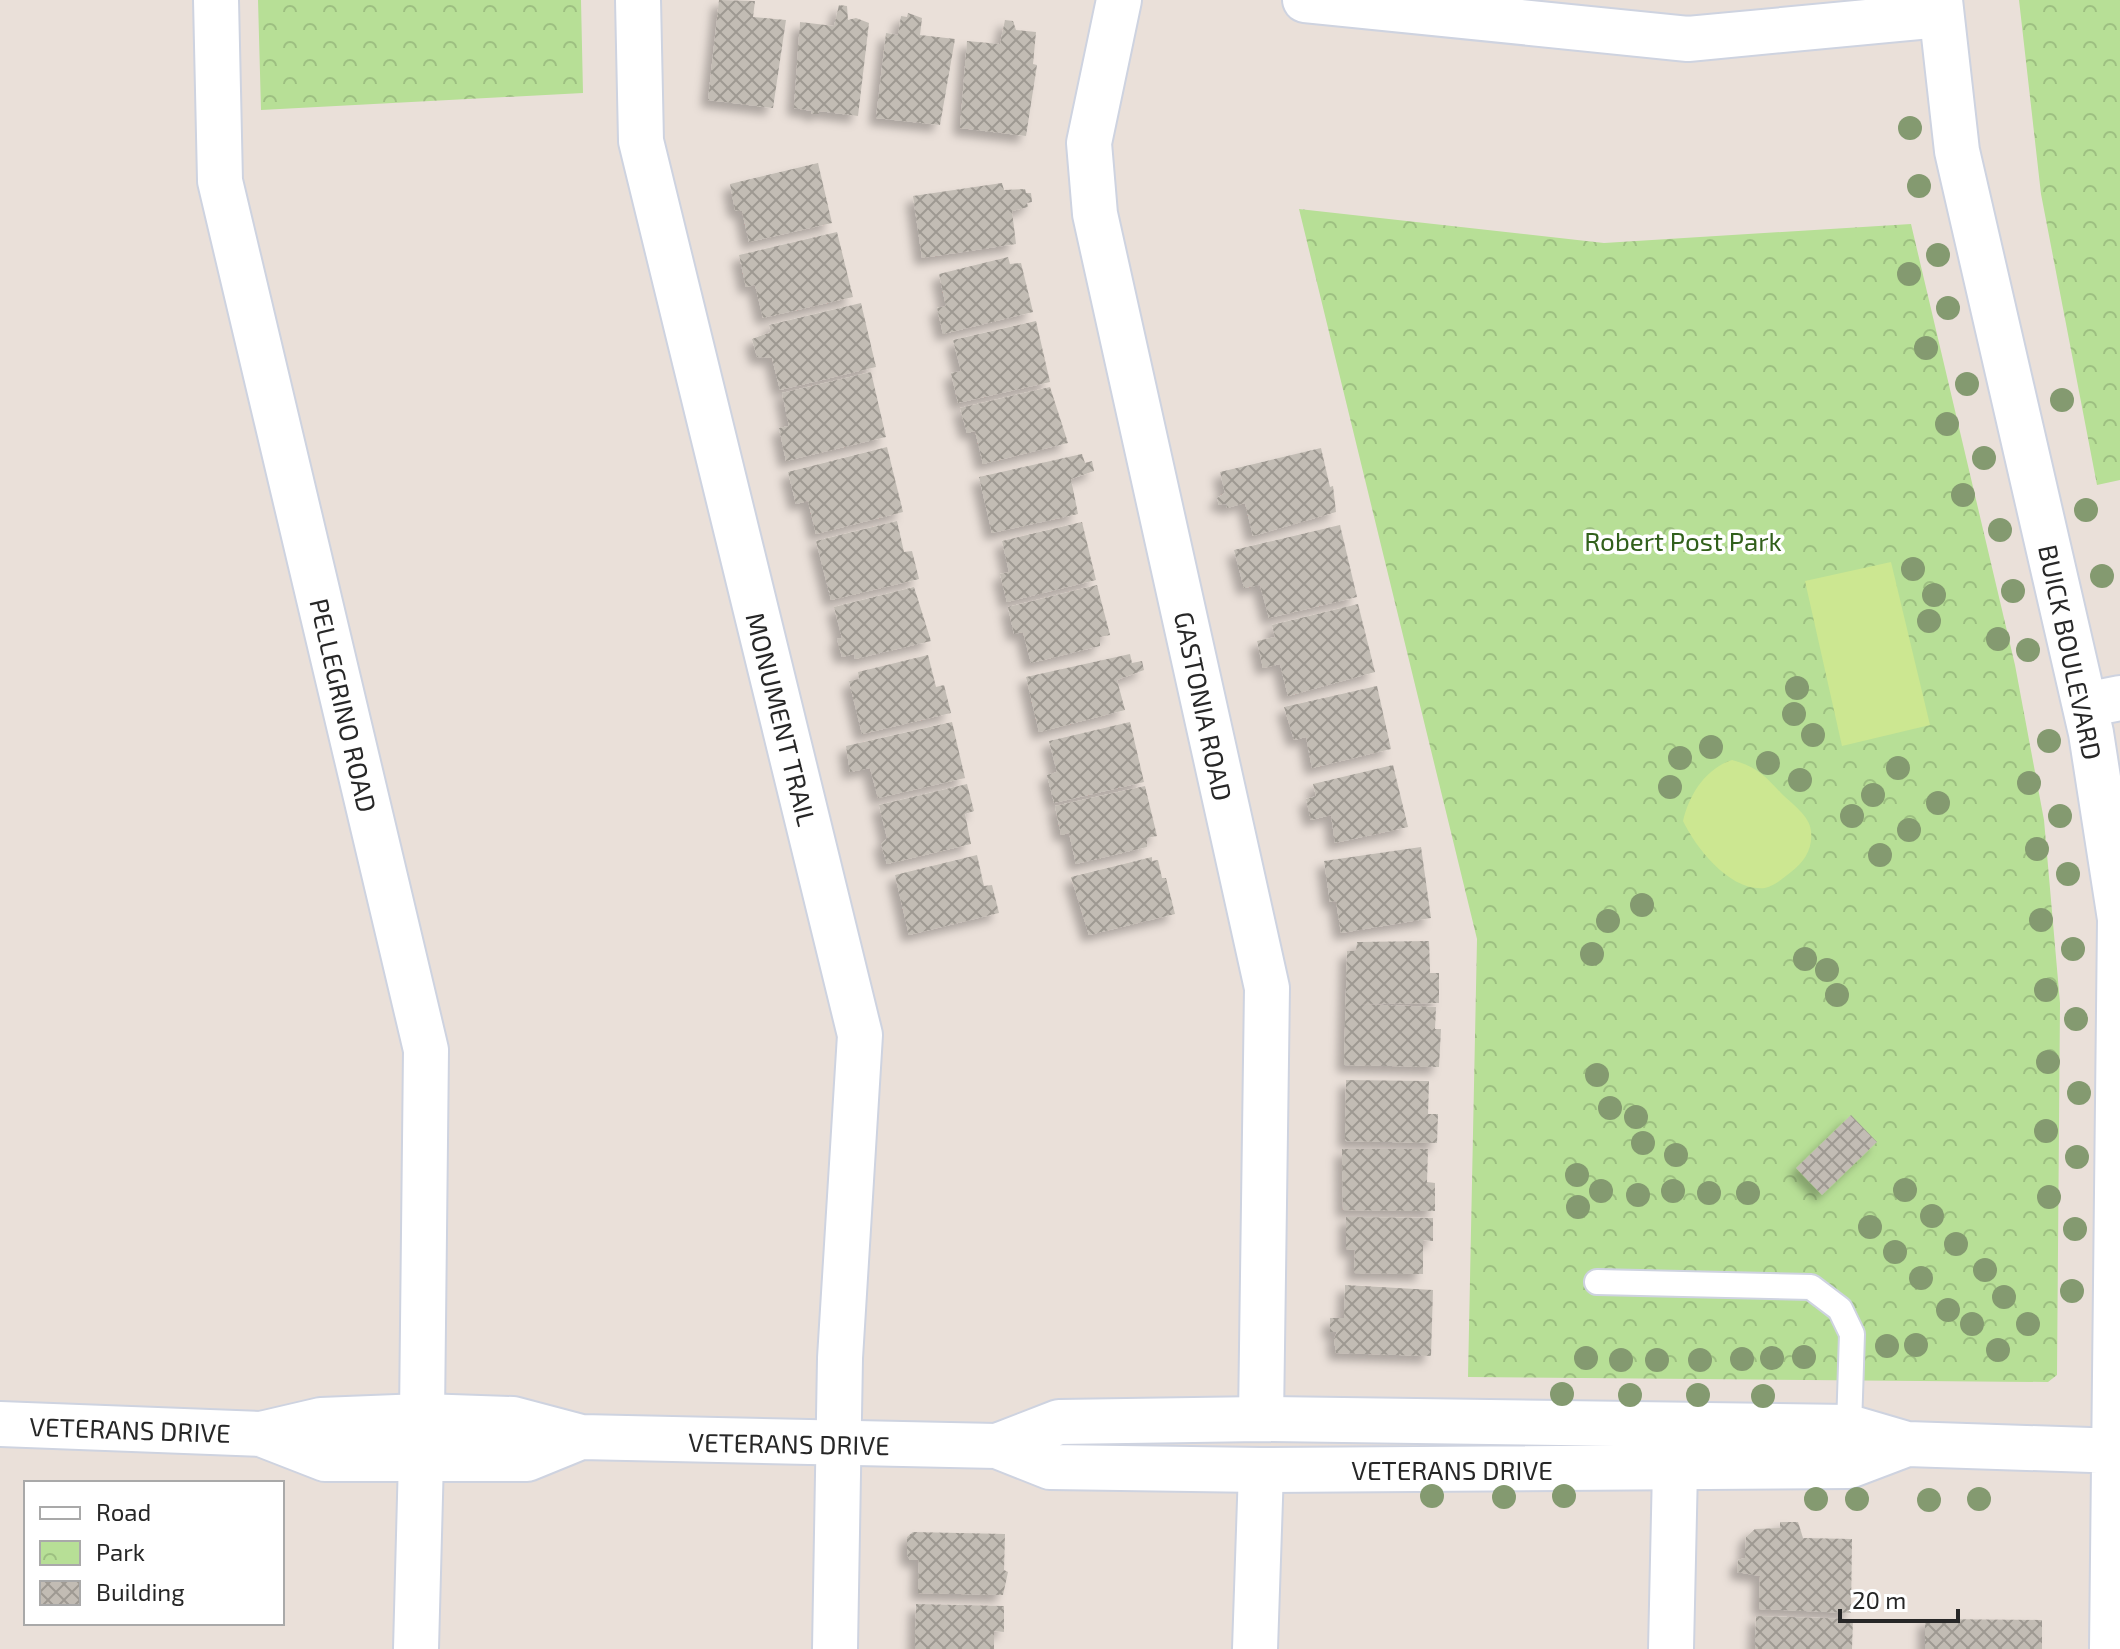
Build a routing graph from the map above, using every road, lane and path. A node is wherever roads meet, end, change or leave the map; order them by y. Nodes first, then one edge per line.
1 (216, 0) edge
2 (638, 0) edge
3 (1119, 0) edge
4 (1305, 0) edge
5 (1940, 8) edge
6 (2103, 702) edge
7 (1597, 1282) dead end
8 (422, 1416) junction
9 (1261, 1419) junction
10 (0, 1424) edge
11 (1849, 1427) junction
12 (261, 1434) junction
13 (581, 1437) junction
14 (1907, 1444) junction
15 (838, 1445) junction
16 (997, 1446) junction
17 (2118, 1451) edge
18 (421, 1459) junction
19 (1675, 1469) junction
20 (1261, 1470) junction
21 (416, 1649) edge
22 (835, 1649) edge
23 (1255, 1649) edge
24 (1671, 1649) edge
25 (2112, 1649) edge

1 - 8 street, PELLEGRINO ROAD
2 - 15 street, MONUMENT TRAIL
3 - 9 street, GASTONIA ROAD
4 - 5 street
5 - 6 street, BUICK BOULEVARD
6 - 17 street, BUICK BOULEVARD
7 - 11 lane
8 - 12 street, VETERANS DRIVE
8 - 13 street, VETERANS DRIVE
9 - 11 street, VETERANS DRIVE
9 - 16 street, VETERANS DRIVE
10 - 12 street, VETERANS DRIVE
11 - 14 street, VETERANS DRIVE
12 - 18 street, VETERANS DRIVE
13 - 15 street, VETERANS DRIVE
13 - 18 street, VETERANS DRIVE
14 - 17 street, VETERANS DRIVE
14 - 19 street, VETERANS DRIVE
15 - 16 street, VETERANS DRIVE
15 - 22 street, MONUMENT TRAIL
16 - 20 street, VETERANS DRIVE
17 - 25 street, BUICK BOULEVARD
18 - 21 street
19 - 20 street, VETERANS DRIVE
19 - 24 street
20 - 23 street

